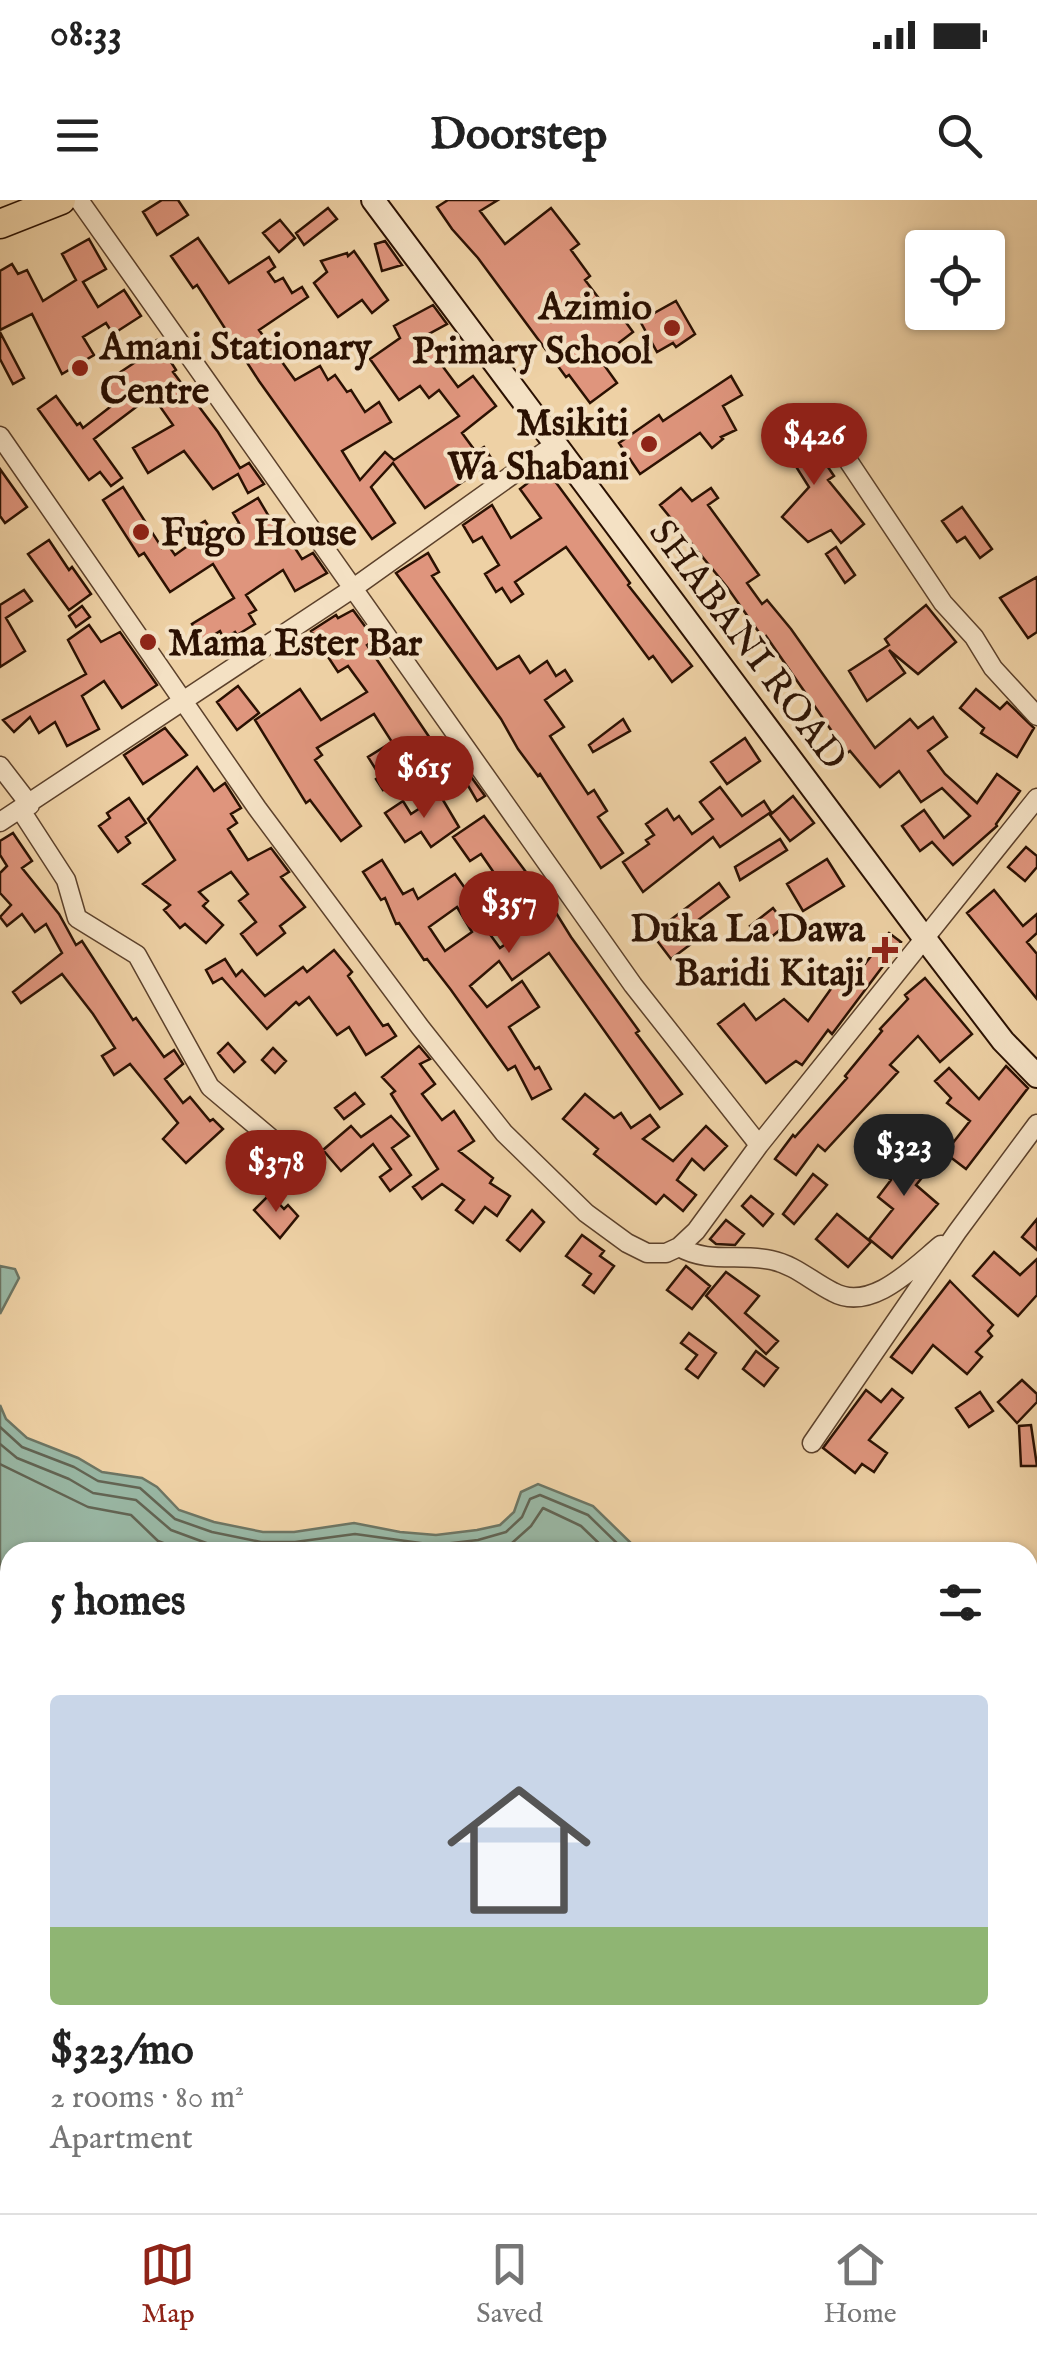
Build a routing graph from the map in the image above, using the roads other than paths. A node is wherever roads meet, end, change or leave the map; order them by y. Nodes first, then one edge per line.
1 (61, 200) edge
2 (79, 200) edge
3 (373, 200) edge
4 (0, 224) edge
5 (817, 414) dead end
6 (0, 436) edge
7 (554, 445) junction
8 (352, 589) junction
9 (182, 700) junction
10 (1037, 716) edge
11 (0, 766) edge
12 (1037, 798) edge
13 (25, 807) junction
14 (0, 822) edge
15 (925, 939) junction
16 (1037, 1076) edge
17 (1037, 1124) edge
18 (759, 1145) junction
19 (280, 1146) dead end
20 (957, 1232) junction
21 (679, 1247) junction
22 (812, 1443) dead end

1 - 4 main road
2 - 8 street
3 - 7 street, SHABANI ROAD
5 - 10 street
6 - 9 street
7 - 8 street
7 - 15 street, SHABANI ROAD
8 - 9 street
8 - 18 street
9 - 13 street
9 - 21 street
11 - 13 street
12 - 15 street
13 - 14 street
13 - 19 street
15 - 16 street, SHABANI ROAD
15 - 18 street
17 - 20 street
18 - 21 street
20 - 21 street
20 - 22 street

